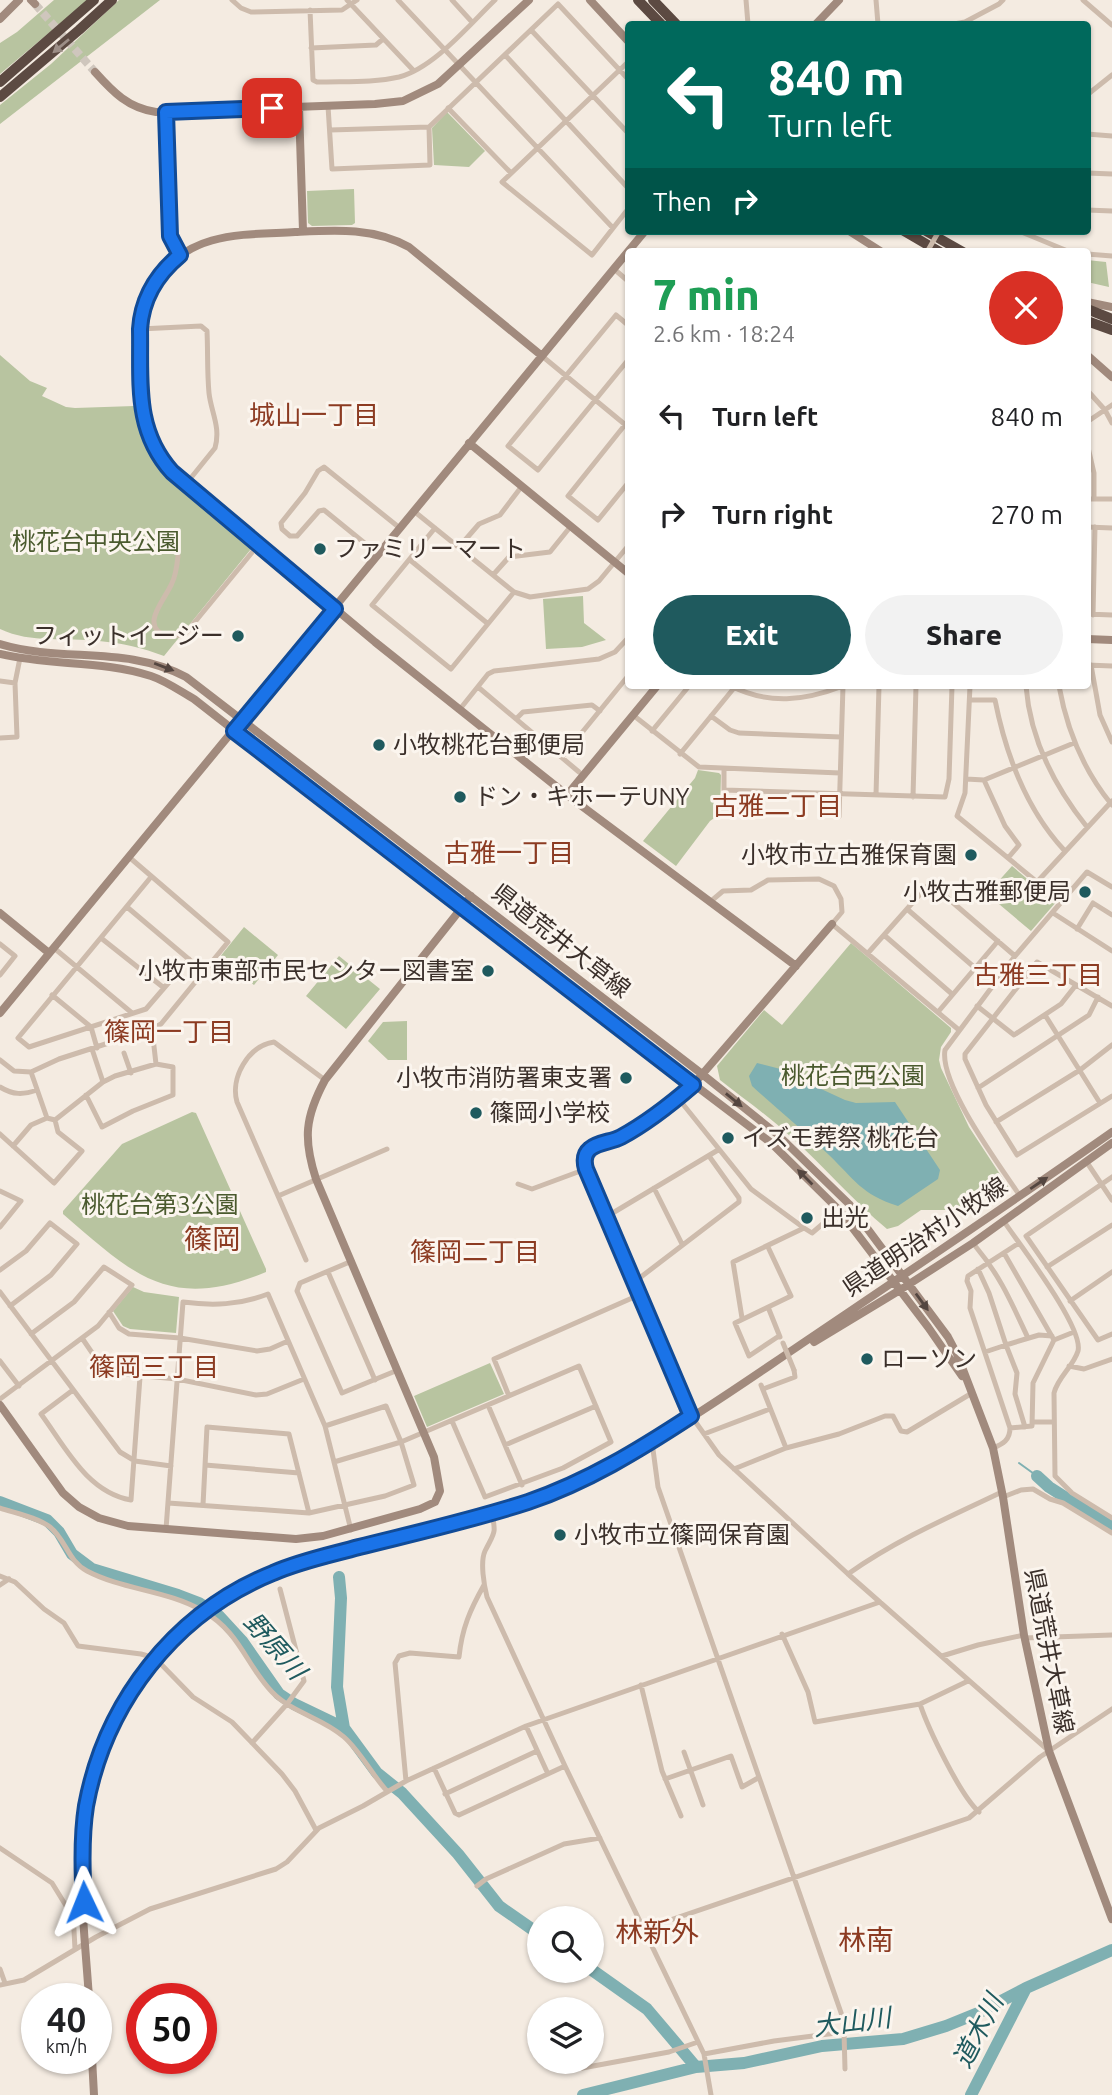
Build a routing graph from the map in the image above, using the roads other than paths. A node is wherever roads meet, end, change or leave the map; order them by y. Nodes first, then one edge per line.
1 (19, 0) edge
2 (94, 0) edge
3 (111, 0) edge
4 (232, 0) edge
5 (398, 0) edge
6 (452, 0) edge
7 (495, 0) edge
8 (529, 0) edge
9 (590, 0) edge
10 (638, 0) edge
11 (653, 0) edge
12 (746, 0) edge
13 (839, 0) edge
14 (876, 0) edge
15 (1003, 0) edge
16 (1083, 0) edge
17 (352, 2) edge
18 (310, 10) junction
19 (0, 19) edge
20 (658, 21) edge
21 (673, 21) edge
22 (748, 21) edge
23 (819, 21) edge
24 (878, 21) edge
25 (967, 21) edge
26 (472, 22) junction
27 (1112, 25) edge
28 (531, 30) junction
29 (625, 38) edge
30 (383, 39) junction
31 (311, 48) junction
32 (444, 49) junction
33 (505, 55) junction
34 (460, 64) junction
35 (625, 65) edge
36 (620, 70) junction
37 (414, 71) junction
38 (95, 72) tunnel mouth
39 (1112, 75) edge
40 (625, 76) edge
41 (0, 82) edge
42 (476, 82) junction
43 (1091, 92) edge
44 (592, 96) junction
45 (0, 97) edge
46 (328, 106) junction
47 (299, 107) junction
48 (448, 108) junction
49 (166, 112) junction
50 (566, 121) junction
51 (429, 127) junction
52 (330, 130) junction
53 (625, 130) edge
54 (1091, 134) edge
55 (1112, 136) edge
56 (538, 148) junction
57 (511, 173) junction
58 (1091, 173) edge
59 (1112, 174) edge
60 (625, 185) edge
61 (1091, 210) edge
62 (1112, 211) edge
63 (625, 213) edge
64 (613, 228) junction
65 (303, 231) junction
66 (855, 235) edge
67 (911, 235) edge
68 (933, 235) edge
69 (1030, 235) edge
70 (876, 248) edge
71 (933, 248) edge
72 (956, 248) edge
73 (1060, 248) edge
74 (1091, 254) edge
75 (180, 255) junction
76 (625, 256) edge
77 (1112, 256) edge
78 (614, 269) junction
79 (625, 278) edge
80 (1091, 303) edge
81 (1112, 307) edge
82 (1091, 311) edge
83 (1112, 319) edge
84 (625, 322) edge
85 (1091, 322) edge
86 (140, 329) junction
87 (1112, 330) edge
88 (542, 356) junction
89 (1091, 359) edge
90 (625, 364) edge
91 (566, 375) junction
92 (1112, 377) edge
93 (1091, 394) edge
94 (596, 400) junction
95 (1112, 405) edge
96 (1105, 410) junction
97 (1091, 419) edge
98 (625, 422) edge
99 (1112, 423) edge
100 (625, 426) edge
101 (469, 443) junction
102 (1091, 460) edge
103 (186, 484) junction
104 (522, 486) junction
105 (625, 487) edge
106 (1094, 499) joint
107 (1112, 499) edge
108 (415, 512) junction
109 (571, 526) junction
110 (1091, 527) edge
111 (1095, 527) junction
112 (435, 528) junction
113 (1112, 528) edge
114 (401, 529) junction
115 (259, 544) junction
116 (459, 547) junction
117 (625, 549) edge
118 (379, 555) junction
119 (178, 556) dead end
120 (410, 560) junction
121 (615, 562) junction
122 (625, 570) edge
123 (493, 575) junction
124 (514, 592) junction
125 (1091, 597) edge
126 (335, 609) junction
127 (1091, 615) edge
128 (1112, 615) edge
129 (487, 623) junction
130 (1091, 639) edge
131 (1112, 640) edge
132 (625, 641) edge
133 (0, 645) edge
134 (0, 654) edge
135 (20, 658) junction
136 (1091, 665) edge
137 (1112, 666) edge
138 (1091, 674) edge
139 (0, 681) edge
140 (625, 681) edge
141 (15, 683) junction
142 (478, 687) junction
143 (655, 689) edge
144 (687, 689) edge
145 (731, 689) edge
146 (738, 689) edge
147 (835, 689) edge
148 (843, 689) edge
149 (879, 689) edge
150 (916, 689) edge
151 (952, 689) edge
152 (970, 689) edge
153 (1026, 689) edge
154 (1060, 689) edge
155 (970, 700) junction
156 (460, 709) junction
157 (600, 711) junction
158 (633, 715) junction
159 (712, 716) junction
160 (516, 719) junction
161 (242, 720) junction
162 (234, 731) junction
163 (652, 731) junction
164 (841, 737) junction
165 (0, 738) edge
166 (1112, 742) edge
167 (1074, 743) junction
168 (680, 754) junction
169 (1044, 756) junction
170 (562, 757) junction
171 (1014, 768) junction
172 (724, 770) junction
173 (579, 772) dead end
174 (840, 773) junction
175 (966, 779) junction
176 (984, 780) junction
177 (839, 794) junction
178 (567, 795) junction
179 (876, 795) junction
180 (913, 797) junction
181 (1111, 803) edge
182 (839, 817) dead end
183 (1087, 827) junction
184 (1065, 850) junction
185 (129, 857) junction
186 (1008, 858) junction
187 (151, 877) junction
188 (1112, 887) edge
189 (471, 896) junction
190 (710, 902) junction
191 (127, 907) junction
192 (461, 908) junction
193 (907, 909) junction
194 (0, 913) edge
195 (1053, 913) junction
196 (1112, 915) edge
197 (832, 923) junction
198 (1077, 929) junction
199 (884, 935) junction
200 (101, 938) junction
201 (998, 941) junction
202 (0, 944) edge
203 (52, 951) junction
204 (1112, 951) edge
205 (868, 953) junction
206 (1015, 956) junction
207 (189, 959) junction
208 (77, 966) junction
209 (796, 966) junction
210 (974, 967) junction
211 (204, 971) junction
212 (0, 975) edge
213 (1076, 985) junction
214 (164, 988) junction
215 (952, 994) junction
216 (52, 995) junction
217 (1098, 998) junction
218 (976, 1006) junction
219 (1112, 1006) edge
220 (938, 1012) junction
221 (0, 1013) edge
222 (132, 1014) junction
223 (1045, 1015) junction
224 (993, 1019) junction
225 (91, 1027) junction
226 (152, 1029) junction
227 (958, 1030) junction
228 (1058, 1035) junction
229 (1112, 1045) edge
230 (94, 1048) junction
231 (124, 1054) dead end
232 (0, 1060) edge
233 (156, 1064) junction
234 (1080, 1070) junction
235 (31, 1072) junction
236 (131, 1073) junction
237 (702, 1074) junction
238 (325, 1080) junction
239 (103, 1082) junction
240 (693, 1085) junction
241 (0, 1087) edge
242 (978, 1088) junction
243 (37, 1090) junction
244 (86, 1095) junction
245 (1112, 1096) edge
246 (678, 1098) junction
247 (1100, 1103) junction
248 (47, 1118) junction
249 (55, 1120) junction
250 (996, 1122) junction
251 (1112, 1132) edge
252 (0, 1134) edge
253 (1112, 1143) edge
254 (13, 1146) junction
255 (387, 1149) dead end
256 (718, 1150) junction
257 (709, 1156) junction
258 (1086, 1161) junction
259 (586, 1169) junction
260 (1112, 1177) edge
261 (316, 1179) junction
262 (518, 1184) dead end
263 (1101, 1185) junction
264 (654, 1188) junction
265 (0, 1191) edge
266 (278, 1196) junction
267 (1020, 1196) junction
268 (1112, 1200) edge
269 (839, 1210) junction
270 (606, 1217) junction
271 (1003, 1220) junction
272 (1112, 1226) edge
273 (0, 1227) edge
274 (804, 1228) junction
275 (1019, 1243) junction
276 (682, 1244) junction
277 (768, 1247) junction
278 (976, 1247) dead end
279 (1004, 1253) junction
280 (306, 1260) dead end
281 (352, 1261) junction
282 (989, 1263) junction
283 (1047, 1267) junction
284 (978, 1269) junction
285 (0, 1270) edge
286 (328, 1272) junction
287 (1112, 1272) edge
288 (906, 1280) junction
289 (634, 1283) junction
290 (897, 1287) junction
291 (0, 1292) edge
292 (639, 1295) junction
293 (1070, 1301) junction
294 (10, 1306) junction
295 (768, 1307) junction
296 (109, 1312) junction
297 (742, 1318) junction
298 (1074, 1332) junction
299 (31, 1334) junction
300 (1112, 1334) edge
301 (82, 1338) junction
302 (180, 1338) junction
303 (1028, 1338) junction
304 (1053, 1338) junction
305 (781, 1339) junction
306 (288, 1341) junction
307 (1006, 1345) junction
308 (985, 1352) junction
309 (1112, 1359) edge
310 (0, 1361) edge
311 (51, 1361) junction
312 (1069, 1366) junction
313 (398, 1370) junction
314 (140, 1377) junction
315 (177, 1379) junction
316 (304, 1379) junction
317 (375, 1380) junction
318 (968, 1384) junction
319 (19, 1386) junction
320 (73, 1390) junction
321 (972, 1393) junction
322 (509, 1395) junction
323 (0, 1399) edge
324 (0, 1405) edge
325 (488, 1405) junction
326 (596, 1406) junction
327 (770, 1409) junction
328 (691, 1416) junction
329 (452, 1421) junction
330 (1032, 1422) junction
331 (1054, 1422) junction
332 (325, 1426) junction
333 (1025, 1427) junction
334 (1010, 1428) junction
335 (425, 1432) junction
336 (704, 1434) junction
337 (401, 1442) junction
338 (652, 1442) junction
339 (505, 1444) junction
340 (786, 1448) junction
341 (992, 1448) junction
342 (135, 1461) junction
343 (334, 1462) junction
344 (205, 1465) junction
345 (171, 1466) junction
346 (734, 1469) junction
347 (299, 1473) junction
348 (522, 1485) junction
349 (1002, 1495) junction
350 (168, 1503) junction
351 (203, 1505) junction
352 (345, 1506) junction
353 (0, 1508) edge
354 (309, 1513) junction
355 (492, 1513) junction
356 (1112, 1518) edge
357 (166, 1529) junction
358 (351, 1530) junction
359 (1112, 1533) edge
360 (848, 1574) junction
361 (0, 1576) edge
362 (9, 1579) junction
363 (0, 1585) edge
364 (484, 1585) junction
365 (280, 1589) dead end
366 (880, 1602) junction
367 (207, 1610) junction
368 (782, 1634) junction
369 (1112, 1635) edge
370 (1024, 1636) junction
371 (942, 1656) junction
372 (155, 1658) junction
373 (717, 1658) junction
374 (968, 1681) junction
375 (640, 1685) junction
376 (287, 1704) junction
377 (920, 1704) junction
378 (1112, 1709) edge
379 (544, 1718) junction
380 (526, 1726) junction
381 (251, 1743) junction
382 (537, 1751) junction
383 (1049, 1751) junction
384 (684, 1752) dead end
385 (565, 1766) junction
386 (433, 1768) junction
387 (690, 1771) junction
388 (548, 1774) junction
389 (758, 1778) junction
390 (665, 1779) junction
391 (404, 1782) junction
392 (388, 1791) junction
393 (445, 1794) junction
394 (704, 1805) dead end
395 (979, 1812) junction
396 (681, 1816) dead end
397 (316, 1830) junction
398 (600, 1838) junction
399 (0, 1848) edge
400 (794, 1878) junction
401 (477, 1886) dead end
402 (1112, 1919) edge
403 (644, 1930) junction
404 (85, 1943) junction
405 (75, 1949) junction
406 (0, 1969) edge
407 (88, 1983) edge
408 (2, 1984) edge
409 (844, 2033) junction
410 (698, 2042) junction
411 (704, 2054) junction
412 (604, 2064) edge
413 (845, 2068) dead end
414 (93, 2074) edge
415 (94, 2095) edge
416 (711, 2095) edge

1 - 19 street
2 - 41 highway
3 -> 45 highway
4 - 18 street
5 - 32 street
6 - 26 street
7 - 26 street
8 - 34 street
9 - 29 street
10 - 20 highway
11 - 21 highway
12 - 22 street
13 - 23 street
14 - 24 street
15 - 25 street
16 - 27 street
17 - 18 street
17 - 30 street
18 - 31 street
26 - 32 street
28 - 33 street
28 - 36 street
28 - 44 street
30 - 31 street
30 - 37 street
31 - 37 street
32 - 34 street
32 - 37 street
33 - 42 street
33 - 50 street
34 - 42 street
34 - 46 street
35 - 36 street
36 - 40 street
36 - 44 street
38 - 49 street
39 - 43 street
42 - 48 street
42 - 56 street
44 - 50 street
44 - 53 street
46 - 47 street
46 - 52 street
47 - 49 street
47 - 65 street
48 - 51 street
48 - 57 street
49 - 75 street
50 - 56 street
50 - 60 street
51 - 52 street
51 - 52 street
54 - 55 street
56 - 57 street
56 - 64 street
57 - 64 street
58 - 59 street
61 - 62 street
63 - 64 street
65 - 75 street
65 - 88 street
66 - 70 street
67 - 71 highway
68 - 72 highway
69 - 73 street
74 - 77 street
75 - 86 street
76 - 78 street
78 - 79 street
78 - 88 street
80 - 81 street
82 - 83 highway
84 - 91 street
85 - 87 highway
86 - 103 street
86 - 103 street
88 - 91 street
88 - 101 street
89 - 92 street
90 - 94 street
91 - 94 street
91 - 94 street
93 - 96 street
94 - 98 street
95 - 96 street
96 - 97 street
96 - 99 street
100 - 105 street
101 - 104 street
101 - 108 street
102 - 106 street
103 - 115 street
104 - 109 street
104 - 116 street
106 - 107 street
108 - 112 street
108 - 114 street
109 - 121 street
109 - 123 street
110 - 111 street
111 - 113 street
111 - 125 street
112 - 116 street
112 - 120 street
114 - 118 street
114 - 118 street
115 - 119 street
115 - 126 street
116 - 123 street
117 - 121 street
118 - 126 street
120 - 129 street
120 - 129 street
121 - 122 street
121 - 124 street
123 - 124 street
124 - 129 street
126 - 156 street
126 - 161 street
127 - 128 street
130 - 131 street
132 - 142 street
133 -> 161 street, 県道荒井大草線
134 - 135 street, 県道荒井大草線
135 - 141 street
135 - 162 street, 県道荒井大草線
136 - 137 street
138 - 166 street
139 - 141 street
140 - 157 street
141 - 165 street
142 - 156 street
142 - 160 street
143 - 158 street
144 - 163 street
145 - 159 street
146 - 147 street
148 - 164 street
149 - 179 street
150 - 180 street
151 - 180 street
152 - 155 street
153 - 169 street
154 - 167 street
155 - 171 street
155 - 175 street
156 - 178 street
157 - 160 street
157 - 170 street
158 - 163 street
158 - 178 street
159 - 164 street
159 - 168 street
160 - 170 street
161 - 162 street
161 - 189 street, 県道荒井大草線
162 - 185 street
162 - 192 street, 県道荒井大草線
163 - 168 street
164 - 174 street
167 - 169 street
167 - 181 street
168 - 172 street
169 - 171 street
169 - 183 street
170 - 173 street
171 - 176 street
171 - 184 street
172 - 174 street
172 - 177 street
174 - 177 street
175 - 176 street
175 - 186 street
176 - 186 street
177 - 179 street
177 - 182 street
178 - 190 street
179 - 180 street
181 - 183 street
183 - 184 street
184 - 186 street
185 - 187 street
185 - 203 street
187 - 191 street
187 - 211 street
188 - 195 street
189 - 192 street
189 - 237 street, 県道荒井大草線
190 - 197 street
190 - 209 street
191 - 200 street
191 - 207 street
192 - 238 street
192 - 240 street, 県道荒井大草線
193 - 199 street
193 - 201 street
193 - 210 street
194 - 203 street
195 - 198 street
195 - 206 street
196 - 198 street
197 - 205 street
197 - 209 street
198 - 204 street
199 - 205 street
199 - 215 street
200 - 208 street
200 - 214 street
201 - 206 street
201 - 210 street
202 - 212 street
203 - 208 street
203 - 221 street
205 - 220 street
206 - 218 street
207 - 211 street
207 - 214 street
208 - 216 street
208 - 222 street
209 - 237 street
210 - 215 street
211 - 226 street
213 - 217 street
213 - 223 street
213 - 224 street
214 - 222 street
215 - 220 street
216 - 225 street
216 - 225 street
217 - 219 street
217 - 228 street
218 - 224 street
218 - 227 street
220 - 227 street
222 - 225 street
223 - 224 street
223 - 228 street
224 - 242 street
225 - 230 street
226 - 230 street
226 - 233 street
227 - 267 street
228 - 234 street
228 - 242 street
229 - 234 street
230 - 235 street
230 - 239 street
231 - 236 street
232 - 235 street
233 - 236 street
233 - 244 street
234 - 247 street
234 - 250 street
235 - 243 street
236 - 239 street
237 - 240 street
237 -> 288 street, 県道荒井大草線
238 - 261 street
238 - 266 street
239 - 244 street
240 - 246 street
269 -> 240 street, 県道荒井大草線
241 - 243 street
242 - 250 street
243 - 248 street
244 - 249 street
245 - 247 street
246 - 256 street
246 - 259 street
247 - 250 street
248 - 249 street
248 - 254 street
249 - 254 street
267 -> 251 street, 県道明治村小牧線
252 - 254 street
253 - 258 street, 県道明治村小牧線
255 - 261 street
256 - 257 street
256 - 274 street
257 - 264 street
257 - 276 street
258 - 263 street
258 - 271 street, 県道明治村小牧線
259 - 262 street
259 - 270 street
260 - 263 street
261 - 266 street
261 - 281 street
263 - 268 street
263 - 283 street
264 - 270 street
264 - 276 street
265 - 273 street
266 - 280 street
267 - 288 street, 県道明治村小牧線
269 - 274 street
269 - 290 street, 県道荒井大草線
270 - 289 street
271 - 275 street
271 - 288 street, 県道明治村小牧線
272 - 283 street
274 - 277 street
275 - 279 street
275 - 298 street
276 - 289 street
277 - 295 street
277 - 297 street
278 - 282 street
279 - 282 street
279 - 304 street
281 - 286 street
281 - 313 street
282 - 284 street
282 - 303 street
283 - 293 street
284 - 307 street
284 - 308 street
285 - 294 street
286 - 317 street
286 - 317 street
287 - 293 street
288 - 290 street, 県道明治村小牧線
288 -> 318 street, 県道荒井大草線
289 - 292 street
290 - 318 street, 県道荒井大草線
290 - 328 street, 県道明治村小牧線
291 - 294 street
292 - 322 street
292 - 328 street
293 - 300 street
294 - 299 street
295 - 297 street
295 - 305 street
296 - 299 street
296 - 301 street
296 - 302 street
297 - 305 street
298 - 304 street
298 - 312 street
299 - 311 street
301 - 311 street
301 - 314 street
302 - 306 street
302 - 306 street
302 - 315 street
303 - 304 street
303 - 307 street
304 - 330 street
305 - 327 street, bridge
306 - 316 street
307 - 308 street
307 - 333 street
308 - 334 street
309 - 312 street
310 - 319 street
311 - 319 street
311 - 320 street
312 - 331 street
313 - 317 street
313 - 335 street
314 - 315 street
314 - 342 street
315 - 316 street
315 - 345 street
316 - 332 street
318 - 321 street, 県道荒井大草線
319 - 323 street
320 - 342 street
320 - 342 street
321 - 340 street
321 - 341 street, 県道荒井大草線
322 - 325 street
322 - 326 street
324 - 357 street
325 - 329 street
325 - 339 street
326 - 339 street
326 - 348 street
327 - 336 street
327 - 340 street
328 - 336 street
328 - 338 street, 県道明治村小牧線
329 - 335 street
329 - 348 street
330 - 331 street
330 - 333 street
331 - 356 street
332 - 337 street
332 - 343 street
333 - 334 street
334 - 341 street
335 - 337 street
335 - 358 street
336 - 346 street
337 - 343 street
337 - 352 street
338 - 355 street, 県道明治村小牧線
338 - 373 street
339 - 348 street
340 - 346 street
341 - 349 street, 県道荒井大草線
342 - 345 street
343 - 352 street
344 - 347 street
344 - 347 street
344 - 351 street
345 - 350 street
346 - 360 street
347 - 354 street
349 - 359 street
349 - 360 street
349 - 370 street, 県道荒井大草線
350 - 351 street
350 - 357 street
351 - 354 street
352 - 354 street
352 - 358 street
353 - 367 street
355 - 364 street
355 - 367 street, 県道明治村小牧線
357 - 358 street
360 - 366 street
361 - 362 street
362 - 363 street
362 - 372 street
364 - 379 street
364 - 391 street
365 - 376 street
366 - 368 street
366 - 371 street
367 - 372 street, 県道明治村小牧線
367 - 376 street
368 - 373 street
368 - 377 street
369 - 370 street
370 - 371 street
370 - 383 street, 県道荒井大草線
371 - 374 street
372 - 381 street
372 - 404 street, 県道明治村小牧線
373 - 375 street
373 - 389 street
374 - 377 street
374 - 383 street
375 - 379 street
375 - 390 street
376 - 381 street
376 - 392 street
377 - 395 street
378 - 383 street
379 - 380 street
379 - 385 street
380 - 382 street
380 - 386 street
381 - 397 street
382 - 388 street
382 - 393 street
383 - 395 street
383 - 402 street, 県道荒井大草線
384 - 387 street
385 - 388 street
385 - 398 street
386 - 391 street
386 - 393 street
387 - 389 street
387 - 390 street
387 - 394 street
388 - 393 street
389 - 400 street
390 - 396 street
391 - 392 street
392 - 397 street
395 - 400 street
397 - 404 street
398 - 401 street
398 - 403 street
399 - 405 street
400 - 403 street
400 - 409 street
403 - 410 street
404 - 405 street
404 - 407 street, 県道明治村小牧線
405 - 408 street
406 - 408 street
409 - 411 street
409 - 413 street
410 - 411 street
410 - 412 street
411 - 416 street
414 - 415 street

